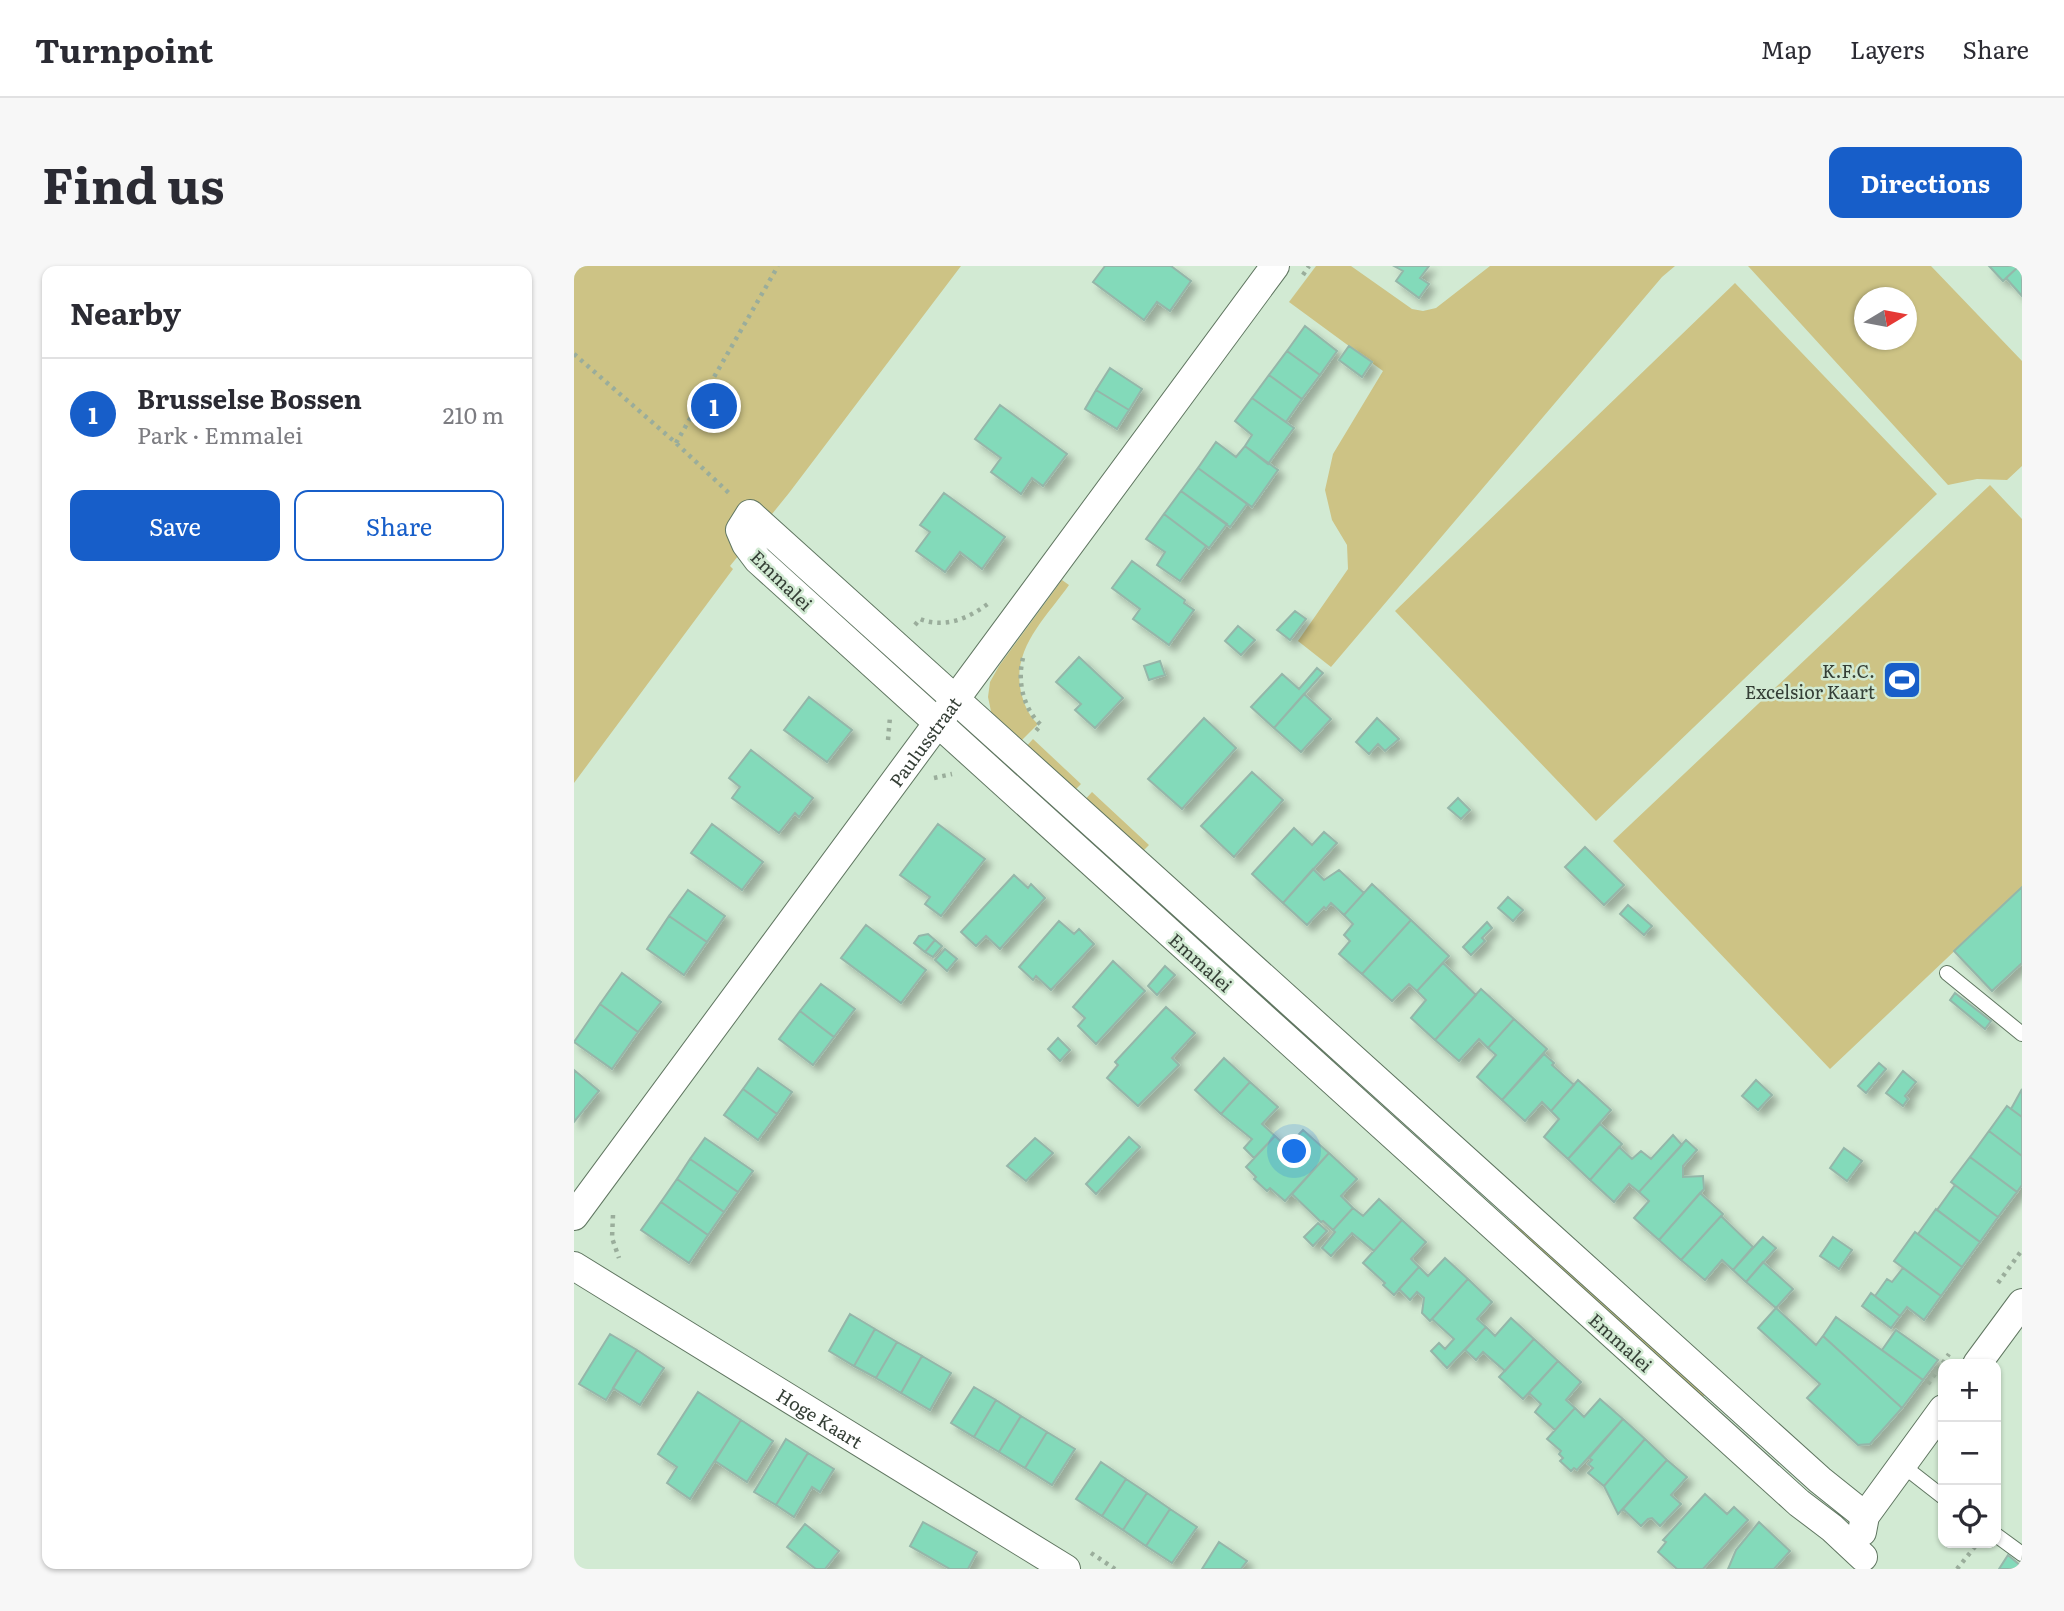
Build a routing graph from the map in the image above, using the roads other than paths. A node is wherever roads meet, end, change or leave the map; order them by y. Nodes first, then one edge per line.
1 (1275, 266) edge
2 (956, 699) junction
3 (938, 724) junction
4 (1947, 973) dead end
5 (2022, 1034) edge
6 (574, 1216) edge
7 (574, 1266) edge
8 (2022, 1303) edge
9 (1981, 1359) edge
10 (1932, 1401) edge
11 (1902, 1465) junction
12 (1938, 1493) edge
13 (1865, 1516) junction
14 (2001, 1539) edge
15 (2022, 1554) edge
16 (1864, 1563) edge
17 (1066, 1569) edge

1 - 2 street, Paulusstraat
2 - 3 street, Paulusstraat
2 - 3 street, Emmalei
2 - 13 street, Emmalei
3 - 6 street, Paulusstraat
3 - 16 street, Emmalei
4 - 5 lane
7 - 17 street, Hoge Kaart
8 - 9 street
10 - 11 street
11 - 12 lane
11 - 13 street
13 - 16 street
14 - 15 lane

